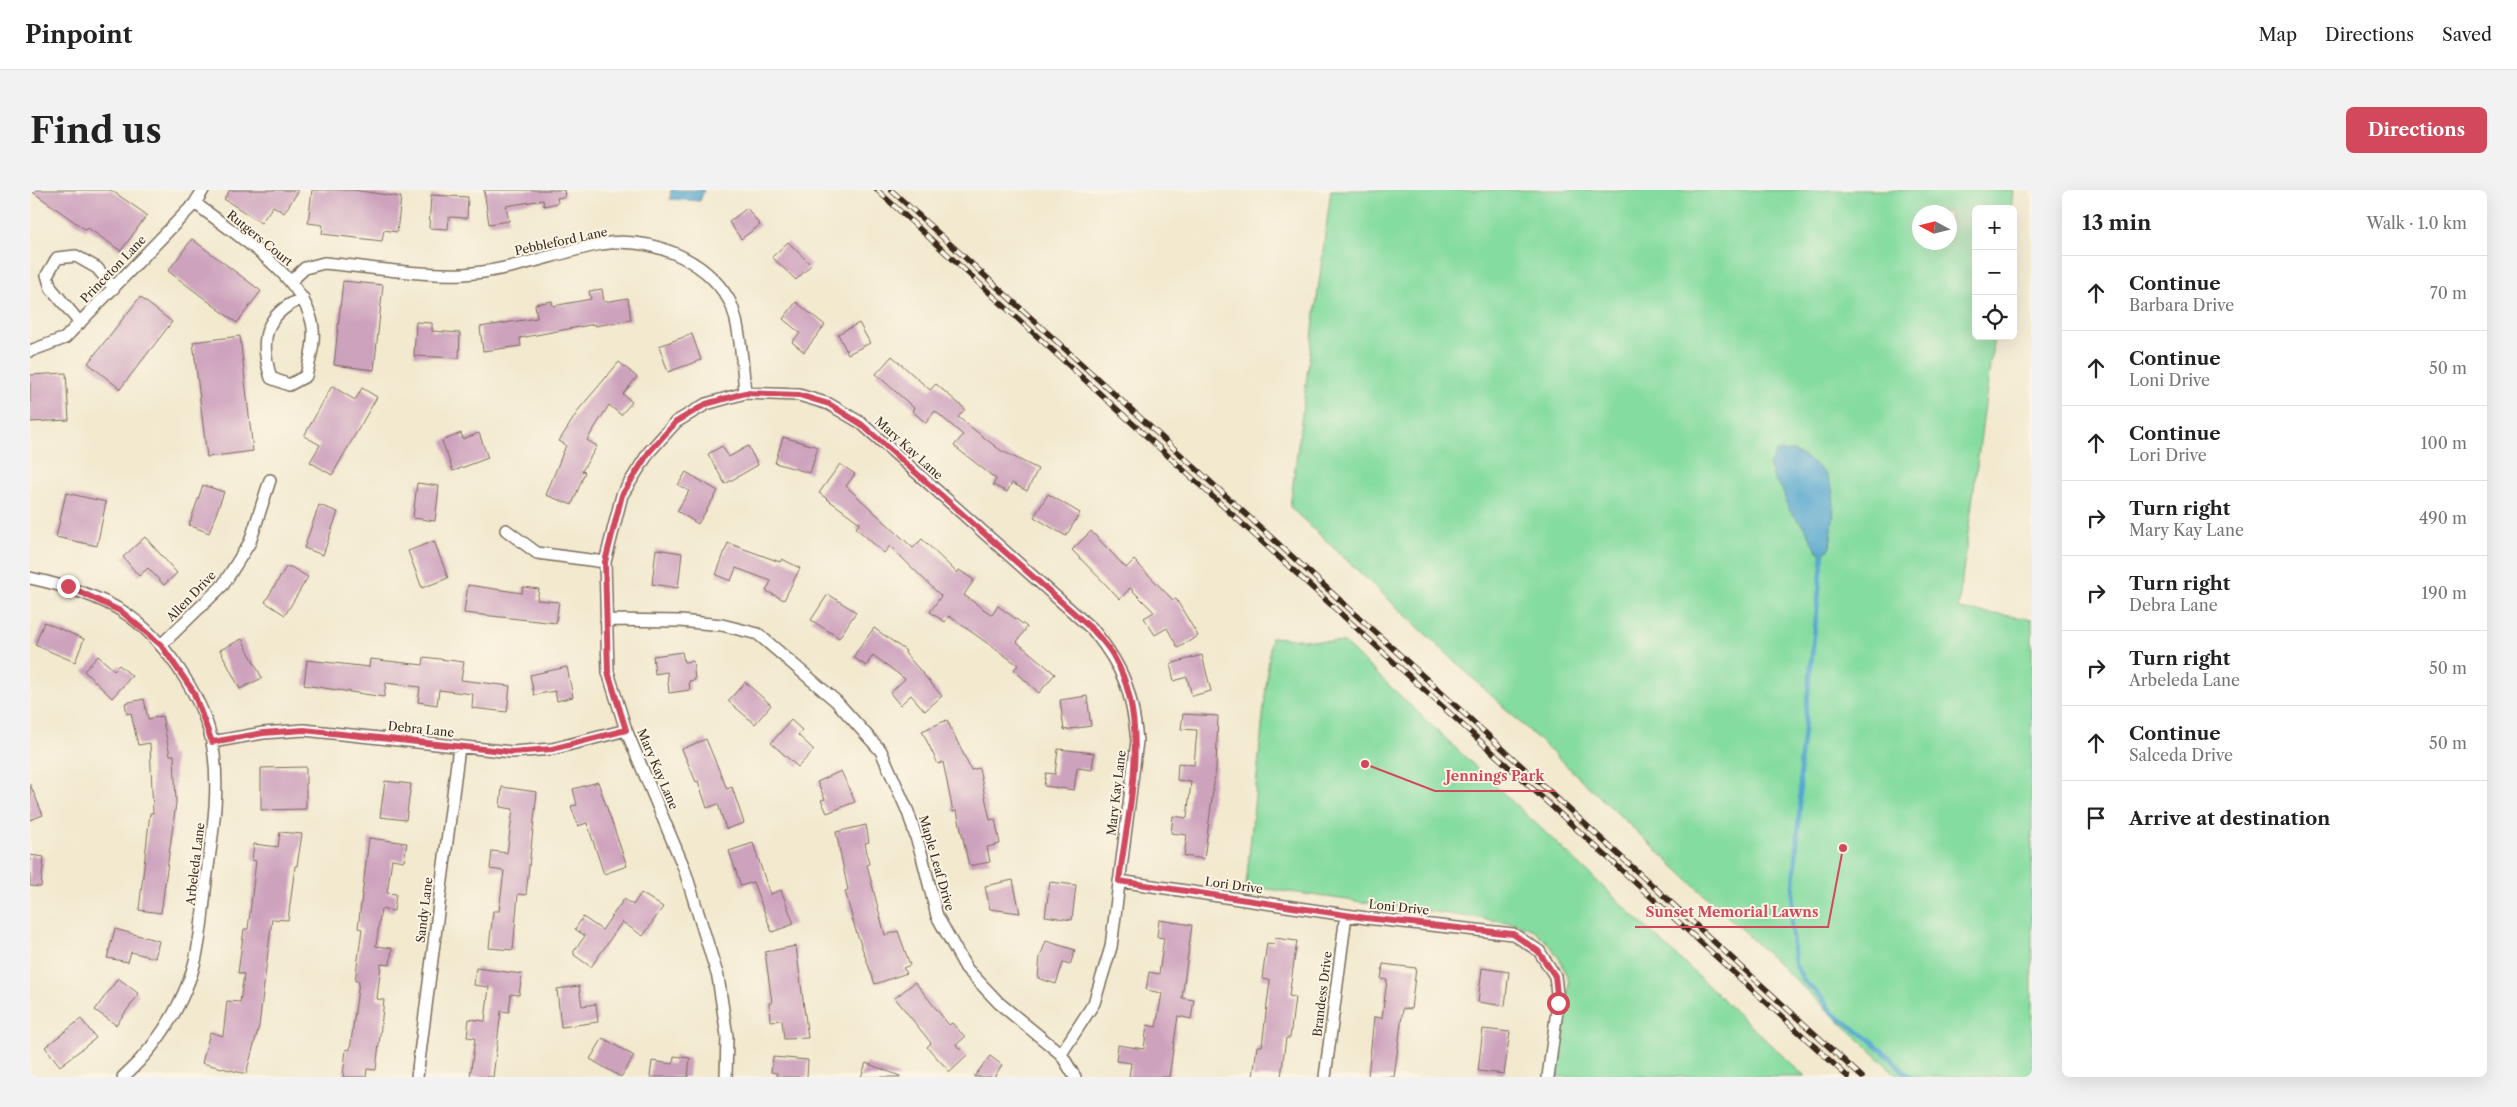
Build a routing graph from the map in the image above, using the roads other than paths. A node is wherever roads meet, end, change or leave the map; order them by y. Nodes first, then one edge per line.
1 (203, 190) edge
2 (195, 203) junction
3 (290, 280) junction
4 (114, 288) junction
5 (303, 298) junction
6 (80, 322) junction
7 (30, 351) edge
8 (745, 393) junction
9 (270, 480) dead end
10 (506, 530) dead end
11 (605, 562) junction
12 (30, 578) edge
13 (606, 620) junction
14 (161, 645) junction
15 (626, 730) junction
16 (212, 742) junction
17 (459, 747) junction
18 (1119, 881) junction
19 (1346, 915) junction
20 (1061, 1054) junction
21 (123, 1077) edge
22 (417, 1077) edge
23 (726, 1077) edge
24 (1075, 1077) edge
25 (1325, 1077) edge
26 (1548, 1077) edge

1 - 2 street, Princeton Lane
2 - 3 street, Rutgers Court
2 - 4 street, Princeton Lane
3 - 5 street, Rutgers Court
3 - 8 street, Pebbleford Lane
4 - 6 street, Princeton Lane
4 - 6 street
5 - 5 street, Rutgers Court
6 - 7 street, Princeton Lane
8 - 11 street, Mary Kay Lane
8 - 18 street, Mary Kay Lane
9 - 14 street, Allen Drive
10 - 11 street
11 - 13 street, Mary Kay Lane
12 - 14 street, Arbeleda Lane
13 - 15 street, Mary Kay Lane
13 - 20 street, Maple Leaf Drive
14 - 16 street, Arbeleda Lane
15 - 17 street, Debra Lane
15 - 23 street, Mary Kay Lane
16 - 17 street, Debra Lane
16 - 21 street, Arbeleda Lane
17 - 22 street, Sandy Lane
18 - 19 street, Lori Drive
18 - 20 street, Mary Kay Lane
19 - 25 street, Brandess Drive
19 - 26 street, Loni Drive
20 - 24 street, Maple Leaf Drive

